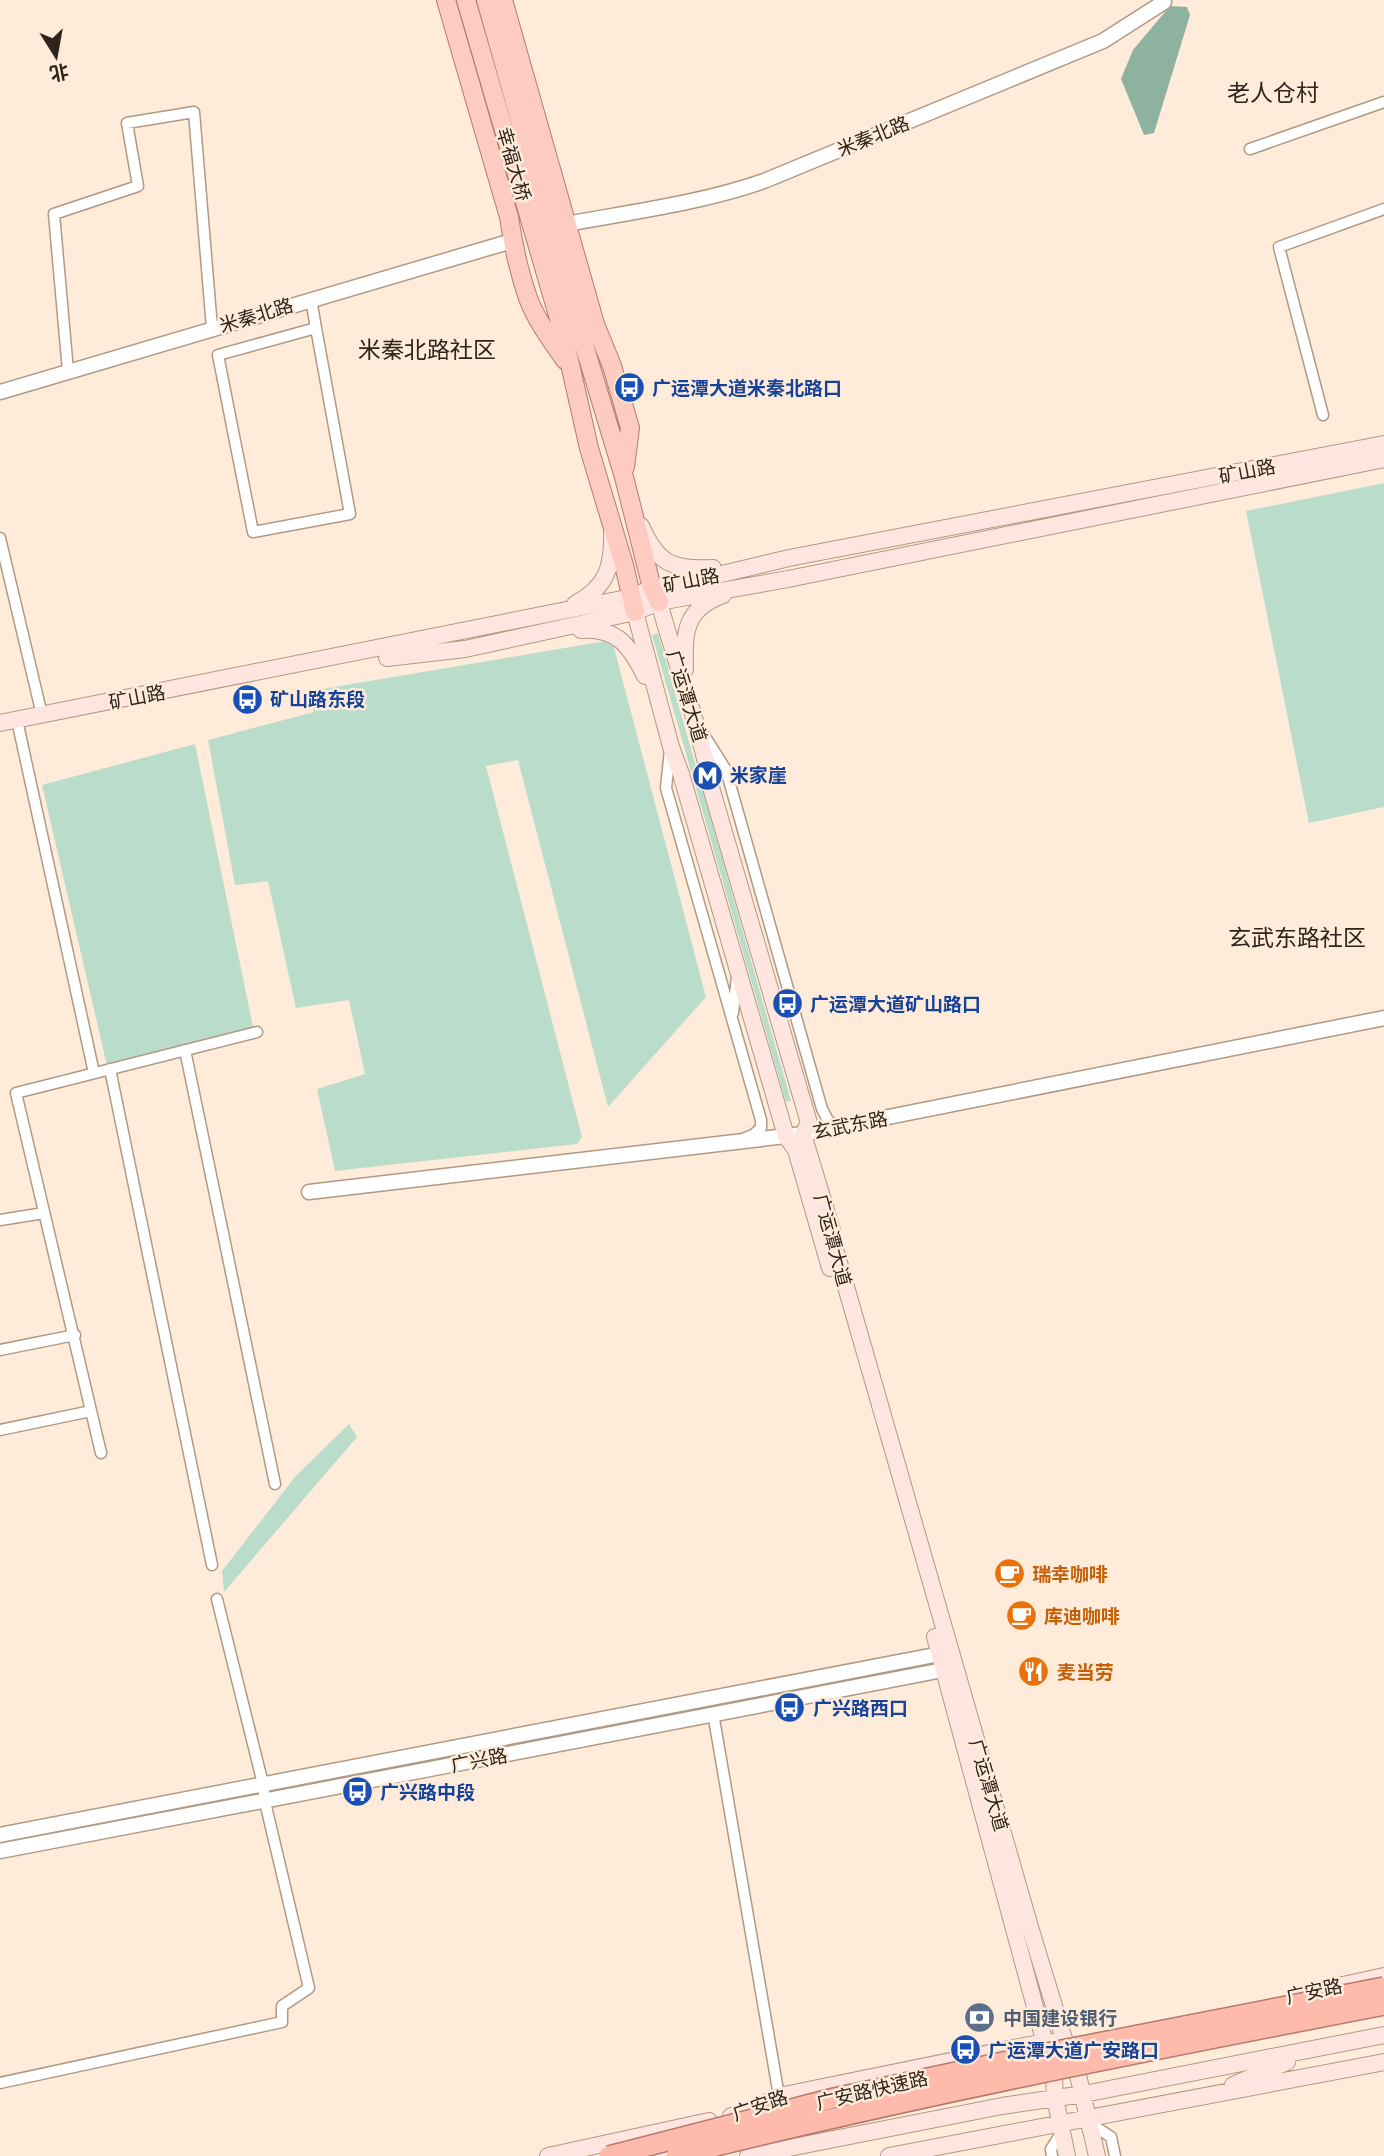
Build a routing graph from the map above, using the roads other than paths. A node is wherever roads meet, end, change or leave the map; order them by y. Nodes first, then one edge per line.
1 (446, 0) edge
2 (466, 0) edge
3 (486, 0) edge
4 (503, 0) edge
5 (1164, 2) dead end
6 (1384, 102) edge
7 (1250, 149) dead end
8 (1384, 209) edge
9 (566, 225) junction
10 (512, 241) junction
11 (311, 299) junction
12 (570, 327) junction
13 (212, 328) junction
14 (316, 328) junction
15 (68, 371) junction
16 (573, 371) junction
17 (0, 392) edge
18 (1323, 415) dead end
19 (1384, 444) edge
20 (1384, 459) edge
21 (624, 477) junction
22 (631, 505) junction
23 (611, 524) junction
24 (0, 538) edge
25 (754, 566) junction
26 (749, 587) junction
27 (655, 595) junction
28 (633, 604) junction
29 (555, 613) junction
30 (544, 633) junction
31 (686, 690) junction
32 (658, 702) junction
33 (42, 715) junction
34 (0, 723) edge
35 (18, 724) junction
36 (697, 725) junction
37 (0, 732) edge
38 (671, 747) junction
39 (738, 971) junction
40 (1384, 1018) edge
41 (733, 1021) junction
42 (257, 1032) dead end
43 (185, 1050) junction
44 (110, 1069) junction
45 (94, 1073) junction
46 (847, 1125) junction
47 (803, 1134) junction
48 (786, 1136) junction
49 (732, 1142) junction
50 (309, 1192) dead end
51 (44, 1213) junction
52 (0, 1220) edge
53 (75, 1335) junction
54 (0, 1350) edge
55 (92, 1411) junction
56 (0, 1430) edge
57 (102, 1454) dead end
58 (275, 1484) dead end
59 (212, 1565) dead end
60 (217, 1599) dead end
61 (948, 1664) junction
62 (713, 1713) junction
63 (263, 1784) junction
64 (265, 1802) junction
65 (0, 1835) edge
66 (0, 1851) edge
67 (1384, 1976) edge
68 (1384, 1987) edge
69 (1384, 2006) edge
70 (1384, 2035) edge
71 (1044, 2042) junction
72 (1065, 2042) junction
73 (1317, 2049) junction
74 (1384, 2062) edge
75 (1077, 2071) junction
76 (1054, 2077) junction
77 (0, 2083) edge
78 (1084, 2094) junction
79 (779, 2096) junction
80 (1205, 2096) junction
81 (1055, 2098) junction
82 (1091, 2122) junction
83 (1061, 2127) junction
84 (778, 2150) junction
85 (548, 2156) edge
86 (609, 2156) edge
87 (676, 2156) edge
88 (748, 2156) edge
89 (795, 2156) edge
90 (889, 2156) edge
91 (1052, 2156) edge
92 (1067, 2156) edge
93 (1097, 2156) edge
94 (1115, 2156) edge

1 - 10 main road
2 - 12 main road, 幸福大桥
3 - 12 main road, 幸福大桥
4 - 9 main road
5 - 9 street, 米秦北路
6 - 7 street
8 - 18 street
9 - 21 main road
10 - 11 street, 米秦北路
10 - 16 main road
11 - 13 street, 米秦北路
11 - 14 street
12 - 16 main road, 广运潭大道
12 - 21 main road, 广运潭大道
13 - 15 street, 米秦北路
13 - 15 street
14 - 14 street
15 - 17 street, 米秦北路
16 - 23 main road, 广运潭大道
19 - 25 main road, 矿山路
20 - 26 main road, 矿山路
21 - 22 main road, 广运潭大道
22 - 25 main road
22 - 27 main road, 广运潭大道
23 - 28 main road, 广运潭大道
23 - 29 main road
24 - 33 street
25 - 27 main road, 矿山路
26 - 27 main road, 矿山路
26 - 31 main road
27 - 28 main road, 矿山路
27 - 31 main road, 广运潭大道
28 - 29 main road, 矿山路
28 - 30 main road, 矿山路
28 - 32 main road, 广运潭大道
29 - 33 main road, 矿山路
30 - 32 main road
30 - 35 main road, 矿山路
31 - 36 main road, 广运潭大道
32 - 38 main road, 广运潭大道
33 - 35 main road, 矿山路
34 - 35 main road, 矿山路
35 - 37 main road, 矿山路
35 - 45 street
36 - 46 street
36 - 47 main road, 广运潭大道
38 - 39 main road, 广运潭大道
38 - 41 street
39 - 41 street
39 - 48 main road, 广运潭大道
40 - 46 street, 玄武东路
41 - 49 street
42 - 43 street
43 - 44 street
43 - 58 street
44 - 45 street
44 - 59 street
45 - 51 street
46 - 47 street, 玄武东路
47 - 48 street, 玄武东路
47 - 61 main road, 广运潭大道
48 - 49 street, 玄武东路
48 - 61 main road, 广运潭大道
49 - 50 street, 玄武东路
51 - 52 street
51 - 53 street
53 - 54 street
53 - 55 street
55 - 56 street
55 - 57 street
60 - 63 street
61 - 62 street, 广兴路
61 - 63 street, 广兴路
61 - 71 main road, 广运潭大道
61 - 72 main road, 广运潭大道
62 - 64 street, 广兴路
62 - 79 street
63 - 64 street
63 - 65 street, 广兴路
64 - 66 street, 广兴路
64 - 77 street
67 - 72 main road, 广安路
68 - 86 highway, 广安路快速路, bridge
69 - 75 main road
69 - 87 highway, 广安路快速路, bridge
70 - 73 main road
71 - 72 main road, 广安路
71 - 76 main road, 广运潭大道
71 - 79 main road, 广安路
72 - 75 main road, 广运潭大道
73 - 78 main road
73 - 80 main road
74 - 80 main road
75 - 76 main road
75 - 78 main road, 广运潭大道
76 - 81 main road, 广运潭大道
76 - 87 main road
78 - 81 main road
78 - 82 main road, 广运潭大道
79 - 85 main road, 广安路
80 - 82 main road
81 - 83 main road, 广运潭大道
81 - 84 main road
82 - 83 main road
82 - 93 main road, 广运潭大道
82 - 94 street
83 - 90 main road
83 - 91 street
83 - 92 main road, 广运潭大道
84 - 88 main road
84 - 89 main road

